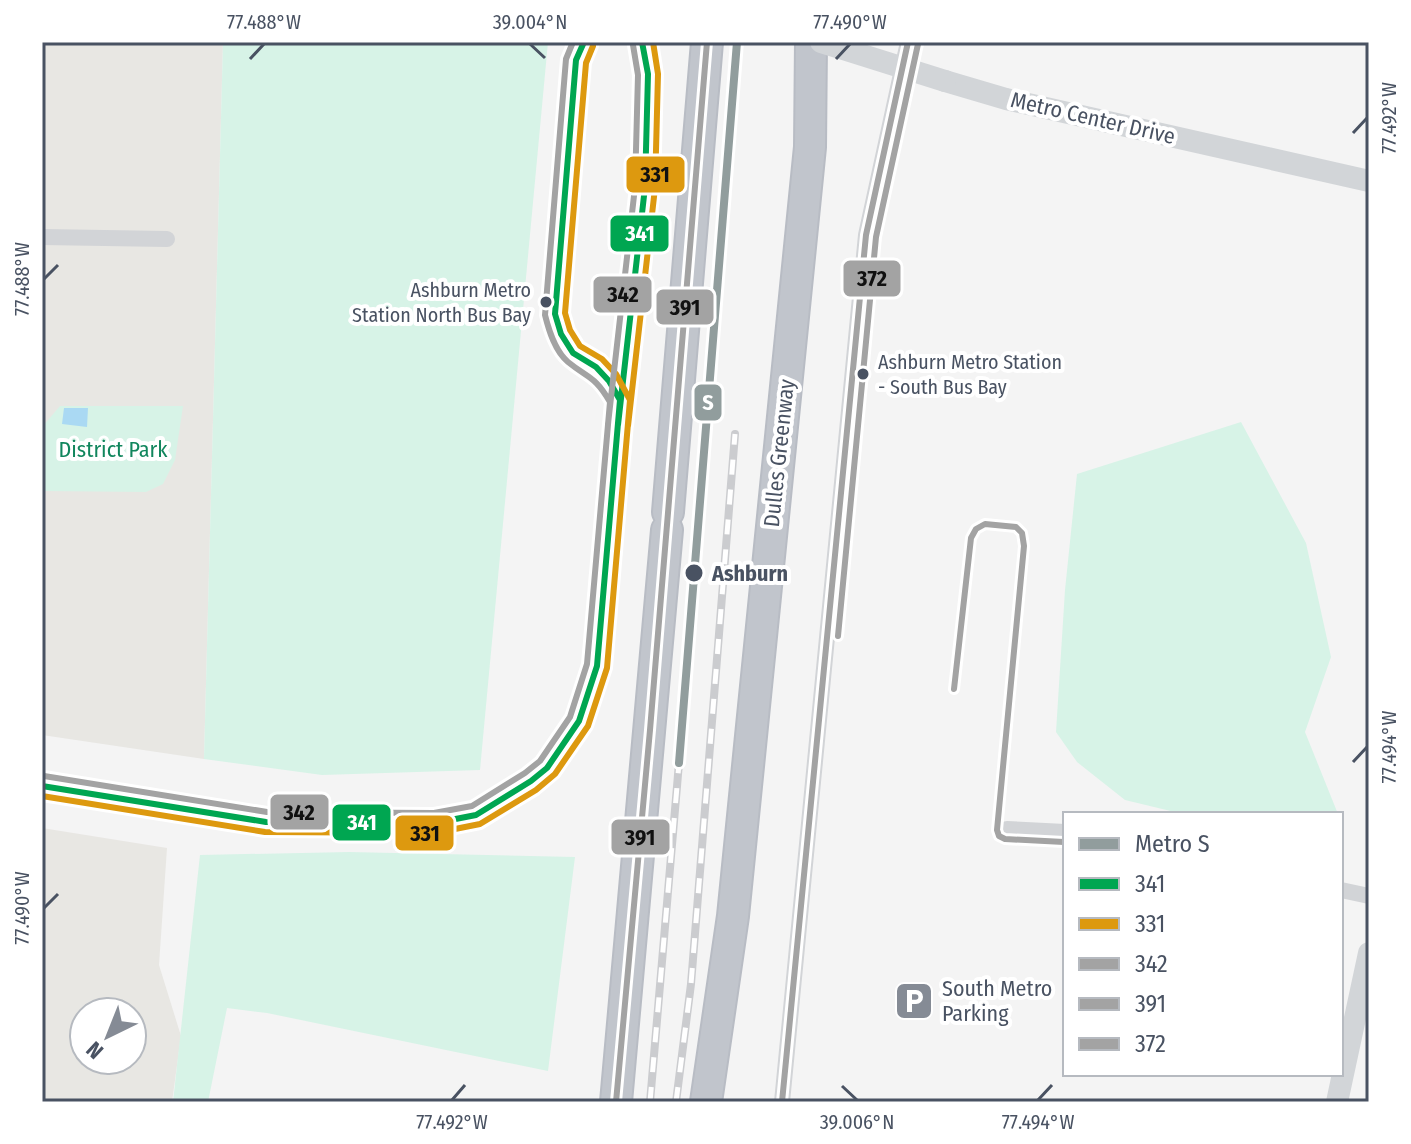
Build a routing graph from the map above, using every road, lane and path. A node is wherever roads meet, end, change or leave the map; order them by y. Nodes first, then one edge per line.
1 (707, 42) edge
2 (811, 42) edge
3 (821, 42) edge
4 (908, 42) edge
5 (1369, 181) edge
6 (42, 237) edge
7 (167, 239) dead end
8 (42, 786) edge
9 (476, 815) dead end
10 (1007, 829) dead end
11 (1063, 832) edge
12 (1343, 890) edge
13 (1369, 896) edge
14 (1369, 953) edge
15 (1343, 1074) edge
16 (1343, 1076) edge
17 (616, 1102) edge
18 (706, 1102) edge
19 (782, 1102) edge
20 (1337, 1102) edge

1 - 17 highway
2 - 18 highway, Dulles Greenway
3 - 5 street, Metro Center Drive, bridge
4 - 19 street
6 - 7 street
8 - 9 street
10 - 11 street
12 - 13 street
14 - 15 street
16 - 20 street

